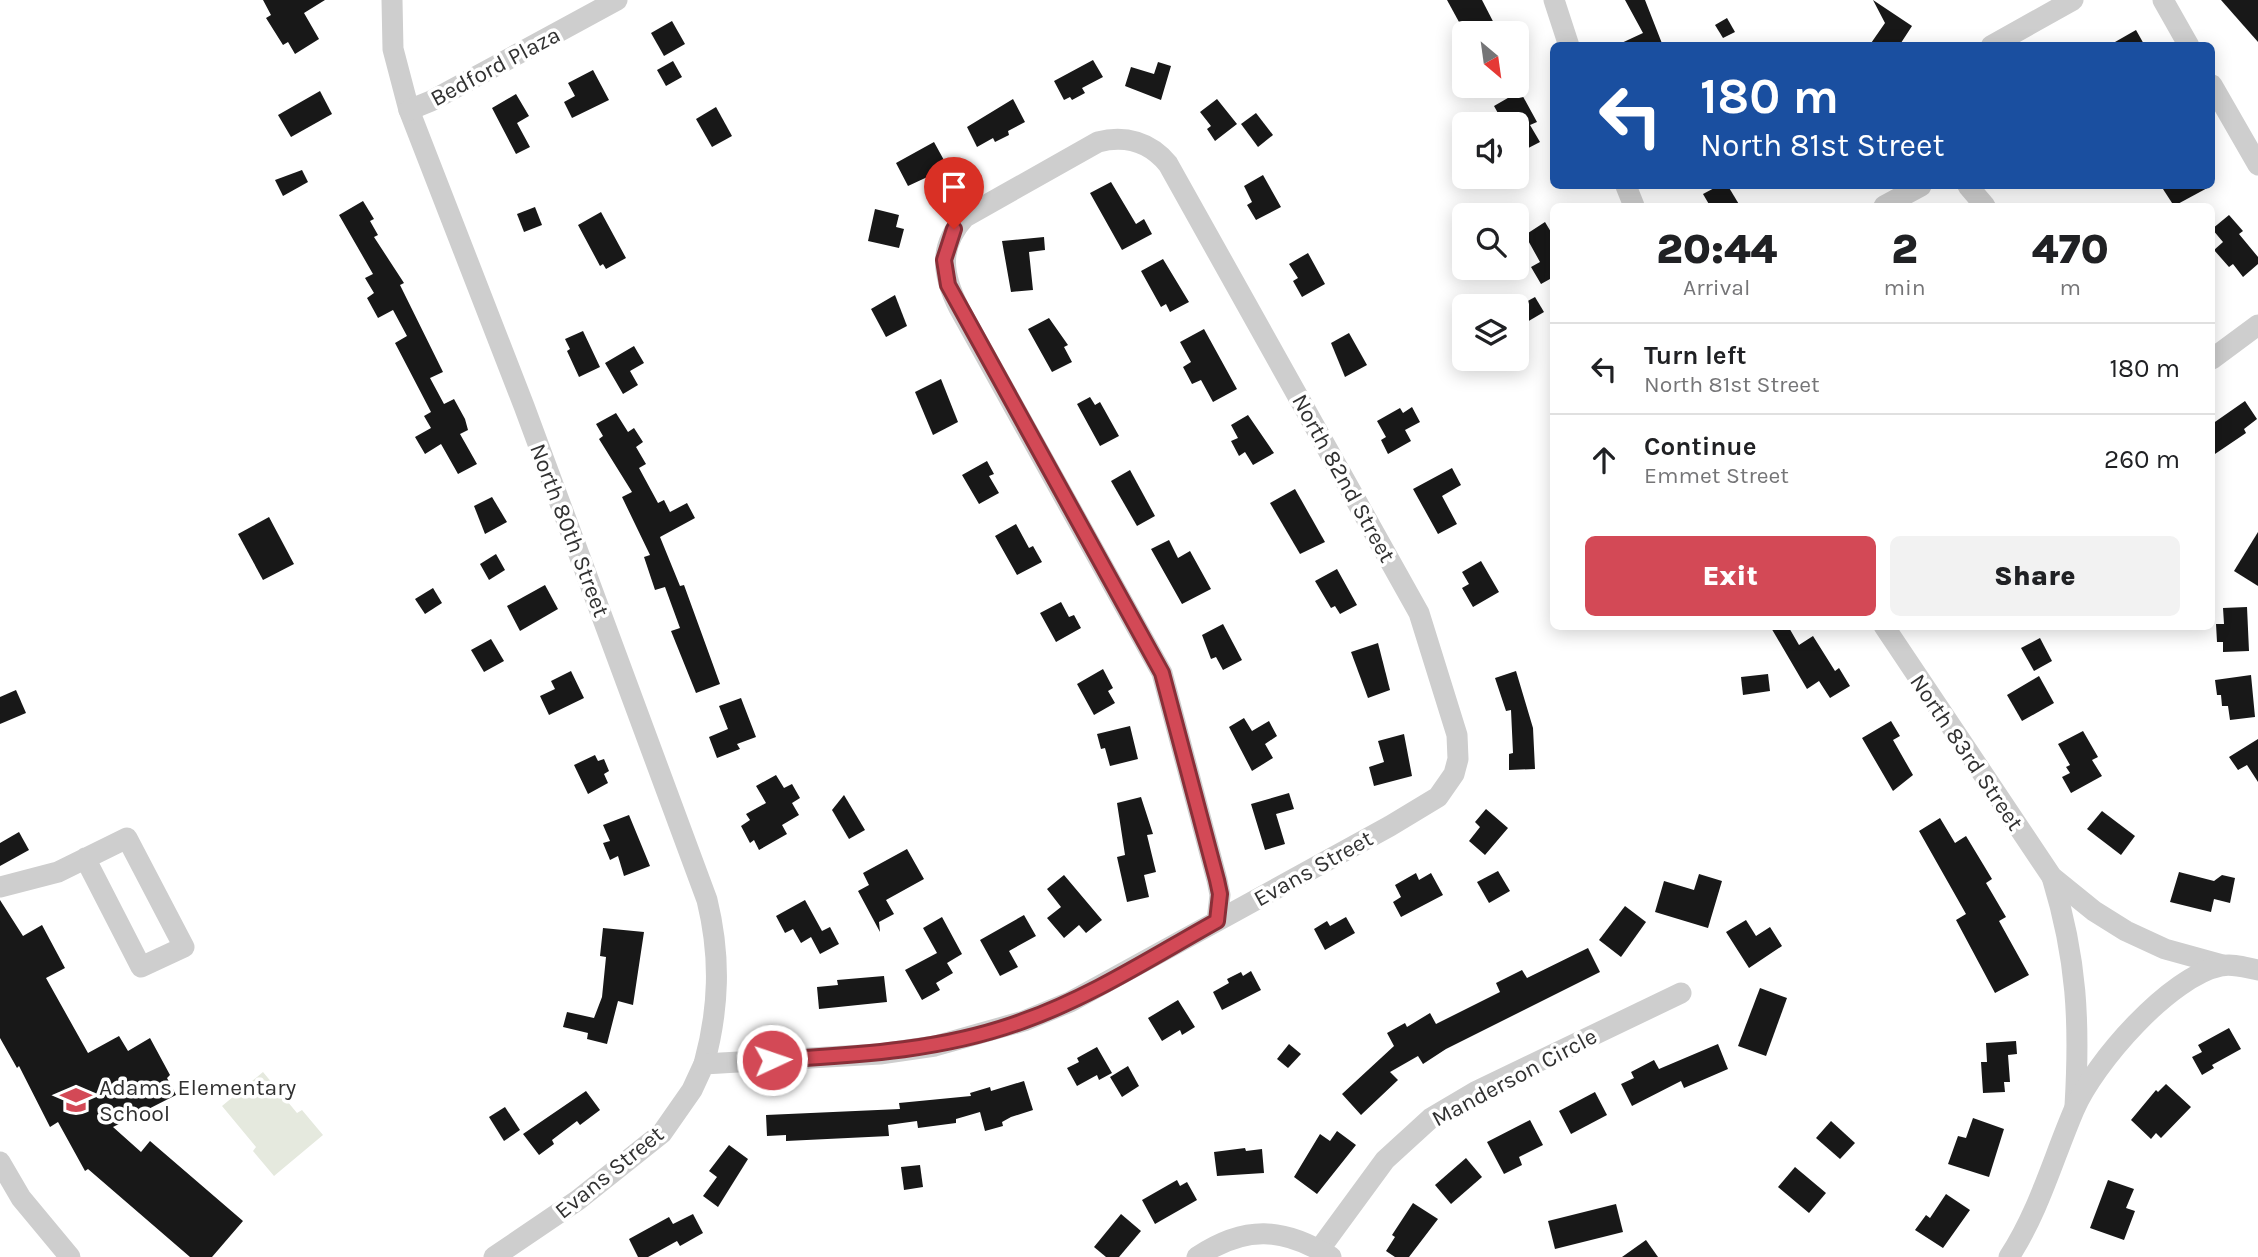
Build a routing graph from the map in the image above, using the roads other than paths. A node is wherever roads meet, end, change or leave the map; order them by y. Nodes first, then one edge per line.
1 (392, 0) edge
2 (617, 0) edge
3 (1553, 0) edge
4 (2073, 0) edge
5 (2163, 0) edge
6 (1568, 42) edge
7 (1997, 42) edge
8 (2187, 42) edge
9 (2215, 90) edge
10 (409, 110) junction
11 (2258, 165) edge
12 (1915, 189) edge
13 (1971, 189) edge
14 (1890, 203) edge
15 (1982, 203) edge
16 (2258, 325) edge
17 (2215, 357) edge
18 (1887, 630) edge
19 (1438, 797) joint
20 (85, 859) junction
21 (2052, 877) junction
22 (0, 887) edge
23 (1217, 921) junction
24 (2223, 965) junction
25 (2258, 970) edge
26 (1681, 993) dead end
27 (704, 1064) junction
28 (2075, 1108) junction
29 (0, 1162) edge
30 (504, 1254) edge
31 (1325, 1254) edge
32 (67, 1256) edge
33 (1197, 1257) edge
34 (2009, 1257) edge

1 - 10 street, North 80th Street
2 - 10 street, Bedford Plaza
3 - 6 street
4 - 7 street
5 - 8 street
9 - 11 street
10 - 27 street, North 80th Street
12 - 14 street
13 - 15 street
16 - 17 street
18 - 21 street, North 83rd Street
19 - 23 street, Evans Street
19 - 23 street, North 82nd Street
20 - 20 street
20 - 22 street
21 - 24 street, North 83rd Street
21 - 28 street, North 83rd Street
23 - 27 street, Evans Street
24 - 25 street, North 83rd Street
24 - 28 street
26 - 31 street, Manderson Circle
27 - 30 street, Evans Street
28 - 34 street
29 - 32 street
31 - 33 street, Manderson Circle

